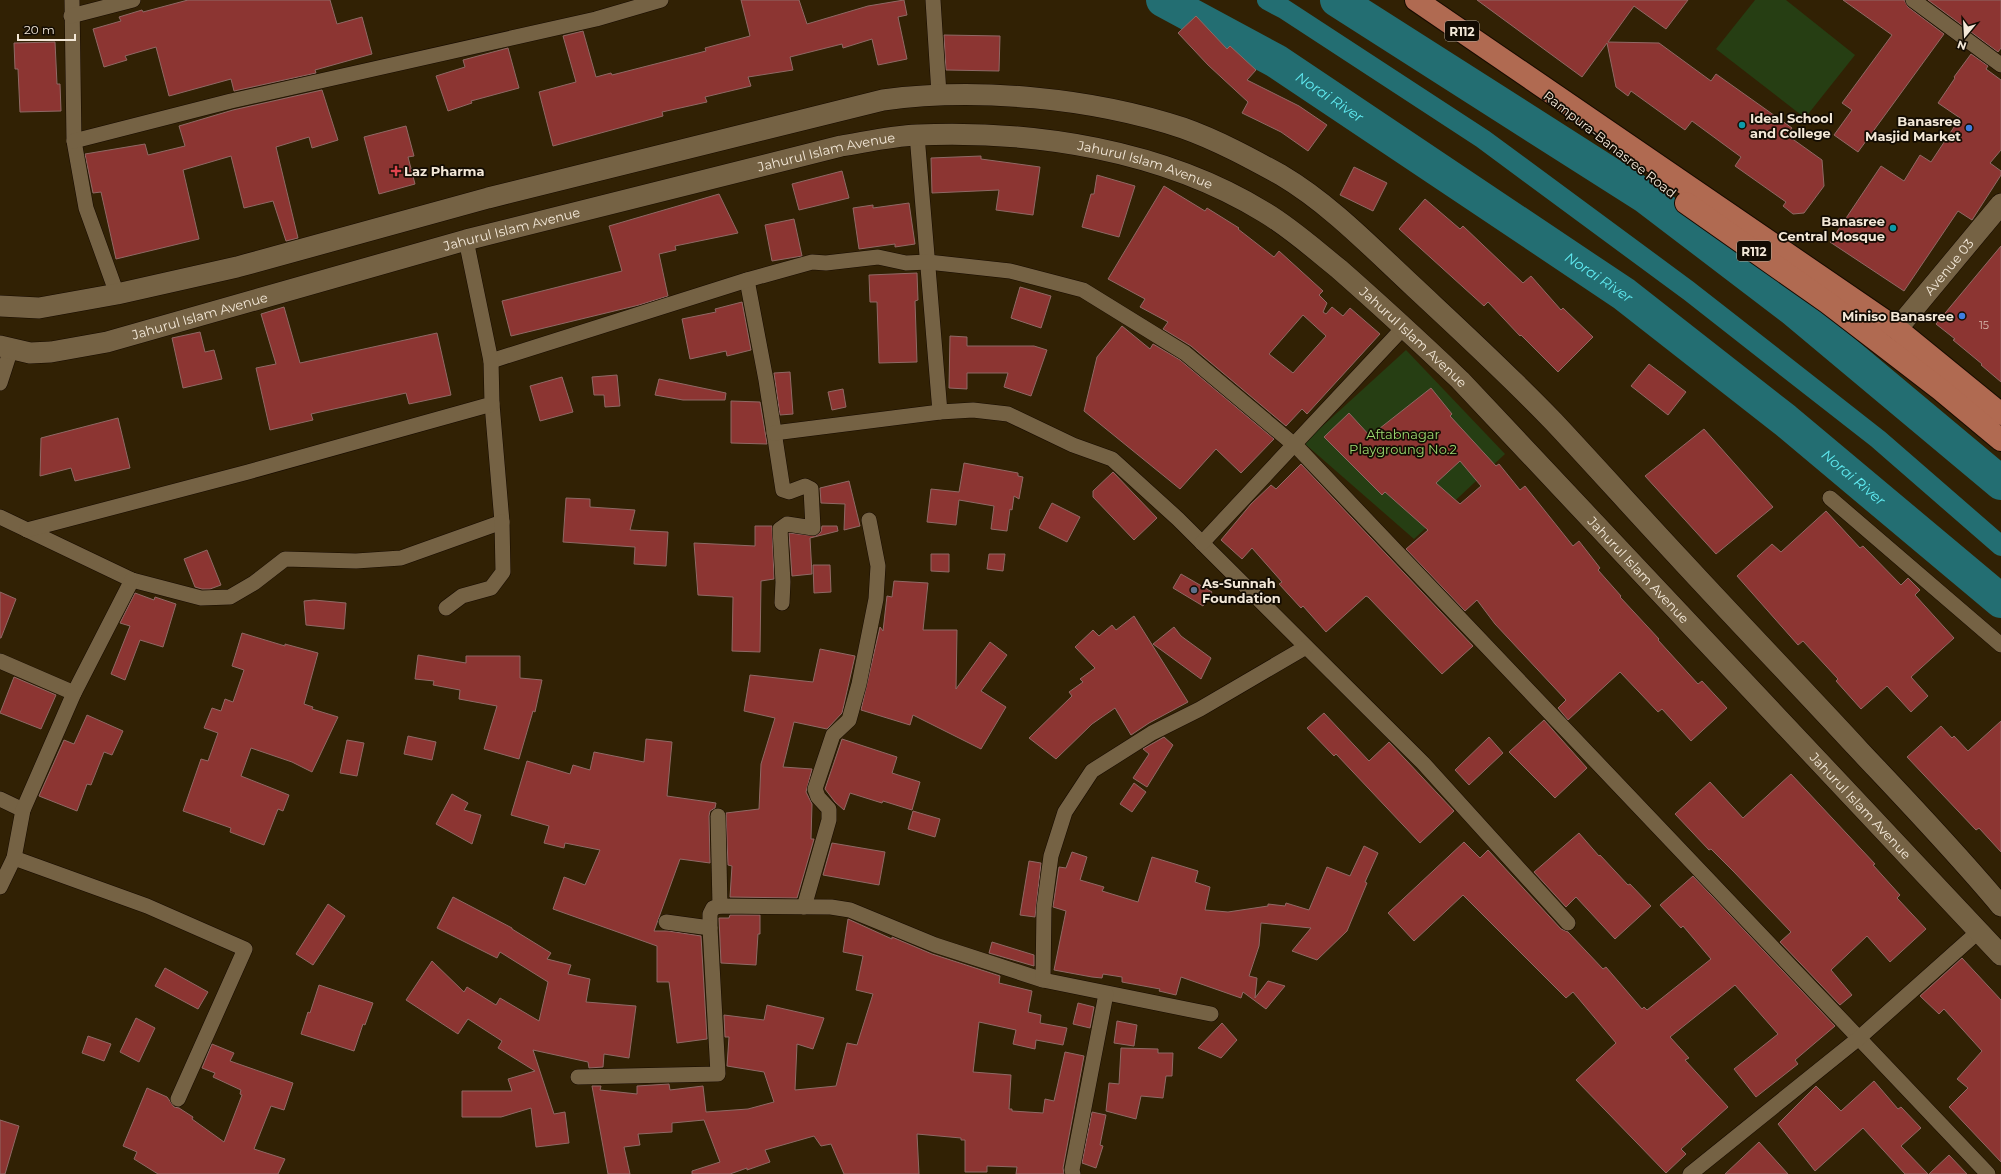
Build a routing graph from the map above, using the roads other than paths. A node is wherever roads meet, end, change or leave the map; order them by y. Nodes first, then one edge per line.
1 (72, 0) edge
2 (133, 0) edge
3 (661, 0) edge
4 (933, 0) edge
5 (1416, 0) edge
6 (1913, 0) edge
7 (71, 16) junction
8 (1508, 62) junction
9 (2001, 65) edge
10 (939, 94) junction
11 (917, 134) junction
12 (74, 141) junction
13 (1998, 215) edge
14 (466, 240) junction
15 (928, 262) junction
16 (747, 280) junction
17 (117, 294) junction
18 (0, 306) edge
19 (1404, 326) junction
20 (1897, 330) junction
21 (6, 347) edge
22 (491, 361) junction
23 (0, 383) edge
24 (492, 404) junction
25 (940, 412) junction
26 (2001, 414) edge
27 (774, 432) junction
28 (2001, 440) edge
29 (1294, 444) junction
30 (1830, 498) dead end
31 (0, 517) edge
32 (870, 520) dead end
33 (502, 522) junction
34 (27, 530) junction
35 (1202, 543) junction
36 (132, 580) junction
37 (782, 603) dead end
38 (446, 608) dead end
39 (2001, 645) edge
40 (1306, 647) junction
41 (0, 661) edge
42 (74, 693) junction
43 (0, 799) edge
44 (23, 810) junction
45 (718, 816) dead end
46 (14, 858) junction
47 (0, 887) edge
48 (720, 906) junction
49 (2001, 906) edge
50 (804, 907) junction
51 (666, 922) dead end
52 (1568, 923) dead end
53 (710, 928) junction
54 (1980, 931) junction
55 (2001, 955) edge
56 (1042, 980) junction
57 (1106, 994) junction
58 (1211, 1014) dead end
59 (1859, 1038) junction
60 (578, 1077) dead end
61 (178, 1099) dead end
62 (1073, 1174) edge
63 (1690, 1174) edge
64 (1988, 1174) edge

1 - 7 street
2 - 7 street
3 - 12 street
4 - 10 street
5 - 8 main road, Rampura-Banasree Road / R112
6 - 9 street
7 - 12 street
8 - 20 main road, Rampura-Banasree Road / R112
8 - 28 main road, Rampura-Banasree Road / R112
10 - 17 street
10 - 49 street
11 - 14 street, Jahurul Islam Avenue
11 - 15 street
11 - 19 street, Jahurul Islam Avenue
12 - 17 street
13 - 20 street, Avenue 03
14 - 21 street, Jahurul Islam Avenue
14 - 22 street
15 - 16 street
15 - 25 street
15 - 29 street
16 - 22 street
16 - 27 street
17 - 18 street
19 - 29 street
19 - 54 street, Jahurul Islam Avenue
20 - 26 main road, Rampura-Banasree Road / R112
21 - 23 street
22 - 24 street
24 - 33 street
24 - 34 street
25 - 27 street
25 - 35 street
27 - 37 street
29 - 35 street
29 - 59 street
30 - 39 street
31 - 34 street
32 - 50 street
33 - 36 street
33 - 38 street
34 - 36 street
35 - 40 street
36 - 42 street
40 - 52 street
40 - 56 street
41 - 42 street
42 - 44 street
43 - 44 street
44 - 46 street
45 - 48 street
46 - 47 street
46 - 61 street
48 - 50 street
48 - 53 street
49 - 54 street
50 - 56 street
51 - 53 street
53 - 60 street
54 - 55 street, Jahurul Islam Avenue
54 - 59 street
56 - 57 street
57 - 58 street
57 - 62 street
59 - 63 street
59 - 64 street

